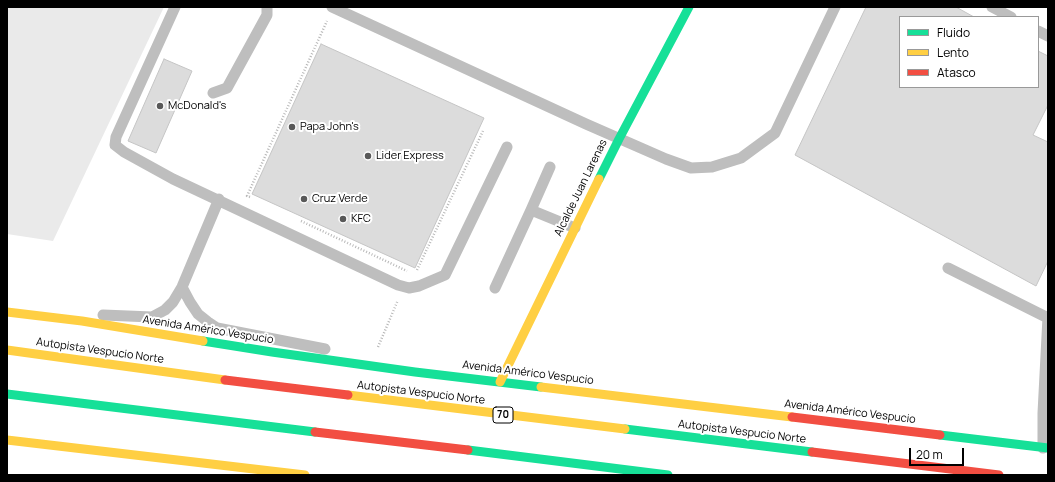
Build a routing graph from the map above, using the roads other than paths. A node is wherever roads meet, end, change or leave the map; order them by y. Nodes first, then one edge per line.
1 (175, 7) edge
2 (267, 7) edge
3 (332, 7) edge
4 (689, 7) edge
5 (835, 7) edge
6 (992, 7) edge
7 (1009, 16) edge
8 (1039, 32) edge
9 (1048, 36) edge
10 (212, 93) dead end
11 (619, 138) junction
12 (507, 147) dead end
13 (550, 167) dead end
14 (219, 199) junction
15 (531, 210) junction
16 (575, 228) junction
17 (948, 268) dead end
18 (182, 287) junction
19 (495, 288) dead end
20 (12, 313) edge
21 (1048, 318) edge
22 (7, 350) edge
23 (339, 362) junction
24 (500, 382) junction
25 (7, 394) edge
26 (7, 440) edge
27 (1045, 448) edge
28 (243, 472) edge
29 (305, 475) edge
30 (668, 475) edge
31 (999, 475) edge

1 - 14 lane
2 - 10 lane
3 - 11 lane
4 - 11 main road, Alcalde Juan Larenas
5 - 11 lane
6 - 7 lane
8 - 9 lane
11 - 16 main road, Alcalde Juan Larenas
12 - 14 lane
13 - 15 lane
14 - 18 lane
15 - 16 lane
15 - 19 lane
16 - 24 main road, Alcalde Juan Larenas
17 - 21 lane
18 - 20 lane
18 - 23 lane
20 - 23 main road, Avenida Américo Vespucio
21 - 27 lane
22 - 31 main road, Autopista Vespucio Norte / 70
23 - 24 main road, Avenida Américo Vespucio
24 - 27 main road, Avenida Américo Vespucio
25 - 30 main road
26 - 28 main road
28 - 29 main road

